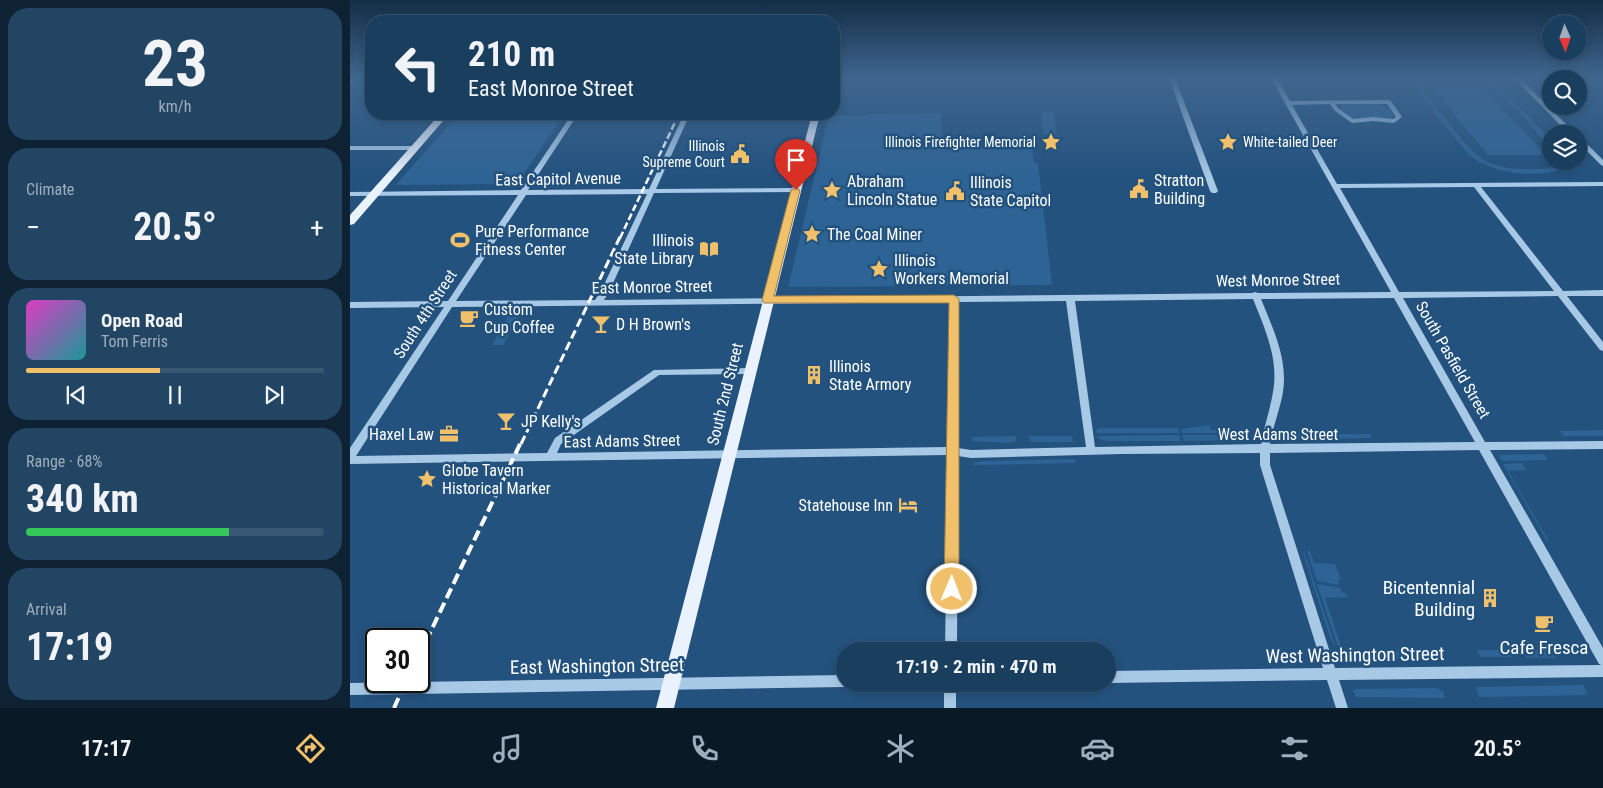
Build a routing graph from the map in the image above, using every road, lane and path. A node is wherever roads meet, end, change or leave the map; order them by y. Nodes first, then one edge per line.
1 (1184, 111) edge
2 (1294, 111) edge
3 (1339, 111) edge
4 (1395, 111) edge
5 (1550, 111) edge
6 (440, 120) edge
7 (571, 120) edge
8 (684, 120) edge
9 (814, 120) edge
10 (1564, 125) edge
11 (350, 148) edge
12 (415, 148) junction
13 (1587, 148) edge
14 (1603, 164) edge
15 (1603, 184) edge
16 (1476, 185) junction
17 (1336, 186) junction
18 (654, 188) junction
19 (796, 190) junction
20 (1214, 191) dead end
21 (523, 193) junction
22 (350, 194) edge
23 (374, 194) junction
24 (350, 222) edge
25 (1560, 293) junction
26 (1603, 293) edge
27 (1396, 294) junction
28 (1255, 295) junction
29 (1070, 298) junction
30 (954, 299) junction
31 (768, 300) junction
32 (598, 302) junction
33 (450, 304) junction
34 (350, 305) edge
35 (1603, 348) edge
36 (749, 371) junction
37 (1603, 445) edge
38 (1483, 446) junction
39 (1266, 448) junction
40 (953, 451) junction
41 (1091, 452) junction
42 (729, 454) junction
43 (350, 456) edge
44 (550, 456) junction
45 (350, 460) edge
46 (951, 642) edge
47 (1603, 660) edge
48 (1603, 671) edge
49 (1330, 674) junction
50 (1116, 677) edge
51 (836, 681) edge
52 (671, 684) junction
53 (350, 688) edge
54 (950, 692) edge
55 (665, 708) edge
56 (950, 708) edge
57 (1342, 708) edge

1 - 20 street
2 - 17 street, South Pasfield Street
3 - 4 street
5 - 10 street
6 - 12 main road
7 - 21 street, South 4th Street
8 - 18 street
9 - 19 main road, South 2nd Street
11 - 12 street
12 - 23 main road
13 - 14 street
15 - 16 street
16 - 17 street
16 - 25 street
17 - 27 street, South Pasfield Street
18 - 19 street, East Capitol Avenue
18 - 21 street, East Capitol Avenue
18 - 32 street
19 - 31 main road, South 2nd Street
21 - 23 street, East Capitol Avenue
21 - 33 street, South 4th Street
22 - 23 street, East Capitol Avenue
23 - 24 main road
25 - 26 street, West Monroe Street
25 - 27 street, West Monroe Street
25 - 35 street
27 - 28 street, West Monroe Street
27 - 38 street, South Pasfield Street
28 - 29 street, West Monroe Street
28 - 39 street
29 - 30 street, West Monroe Street
29 - 41 street
30 - 31 street, East Monroe Street
30 - 40 street
31 - 32 street, East Monroe Street
31 - 36 main road, South 2nd Street
32 - 33 street, East Monroe Street
33 - 34 street, East Monroe Street
33 - 43 street, South 4th Street
36 - 42 main road, South 2nd Street
36 - 44 street
37 - 38 street, West Adams Street
38 - 39 street, West Adams Street
38 - 47 street, South Pasfield Street
39 - 41 street, West Adams Street
39 - 49 street
40 - 41 street, West Adams Street
40 - 42 street, East Adams Street
40 - 46 street
42 - 44 street, East Adams Street
42 - 52 main road, South 2nd Street
44 - 45 street, East Adams Street
48 - 49 street, West Washington Street
49 - 50 street, West Washington Street
49 - 57 street
51 - 52 street, East Washington Street
52 - 53 street, East Washington Street
52 - 55 main road, South 2nd Street
54 - 56 street

